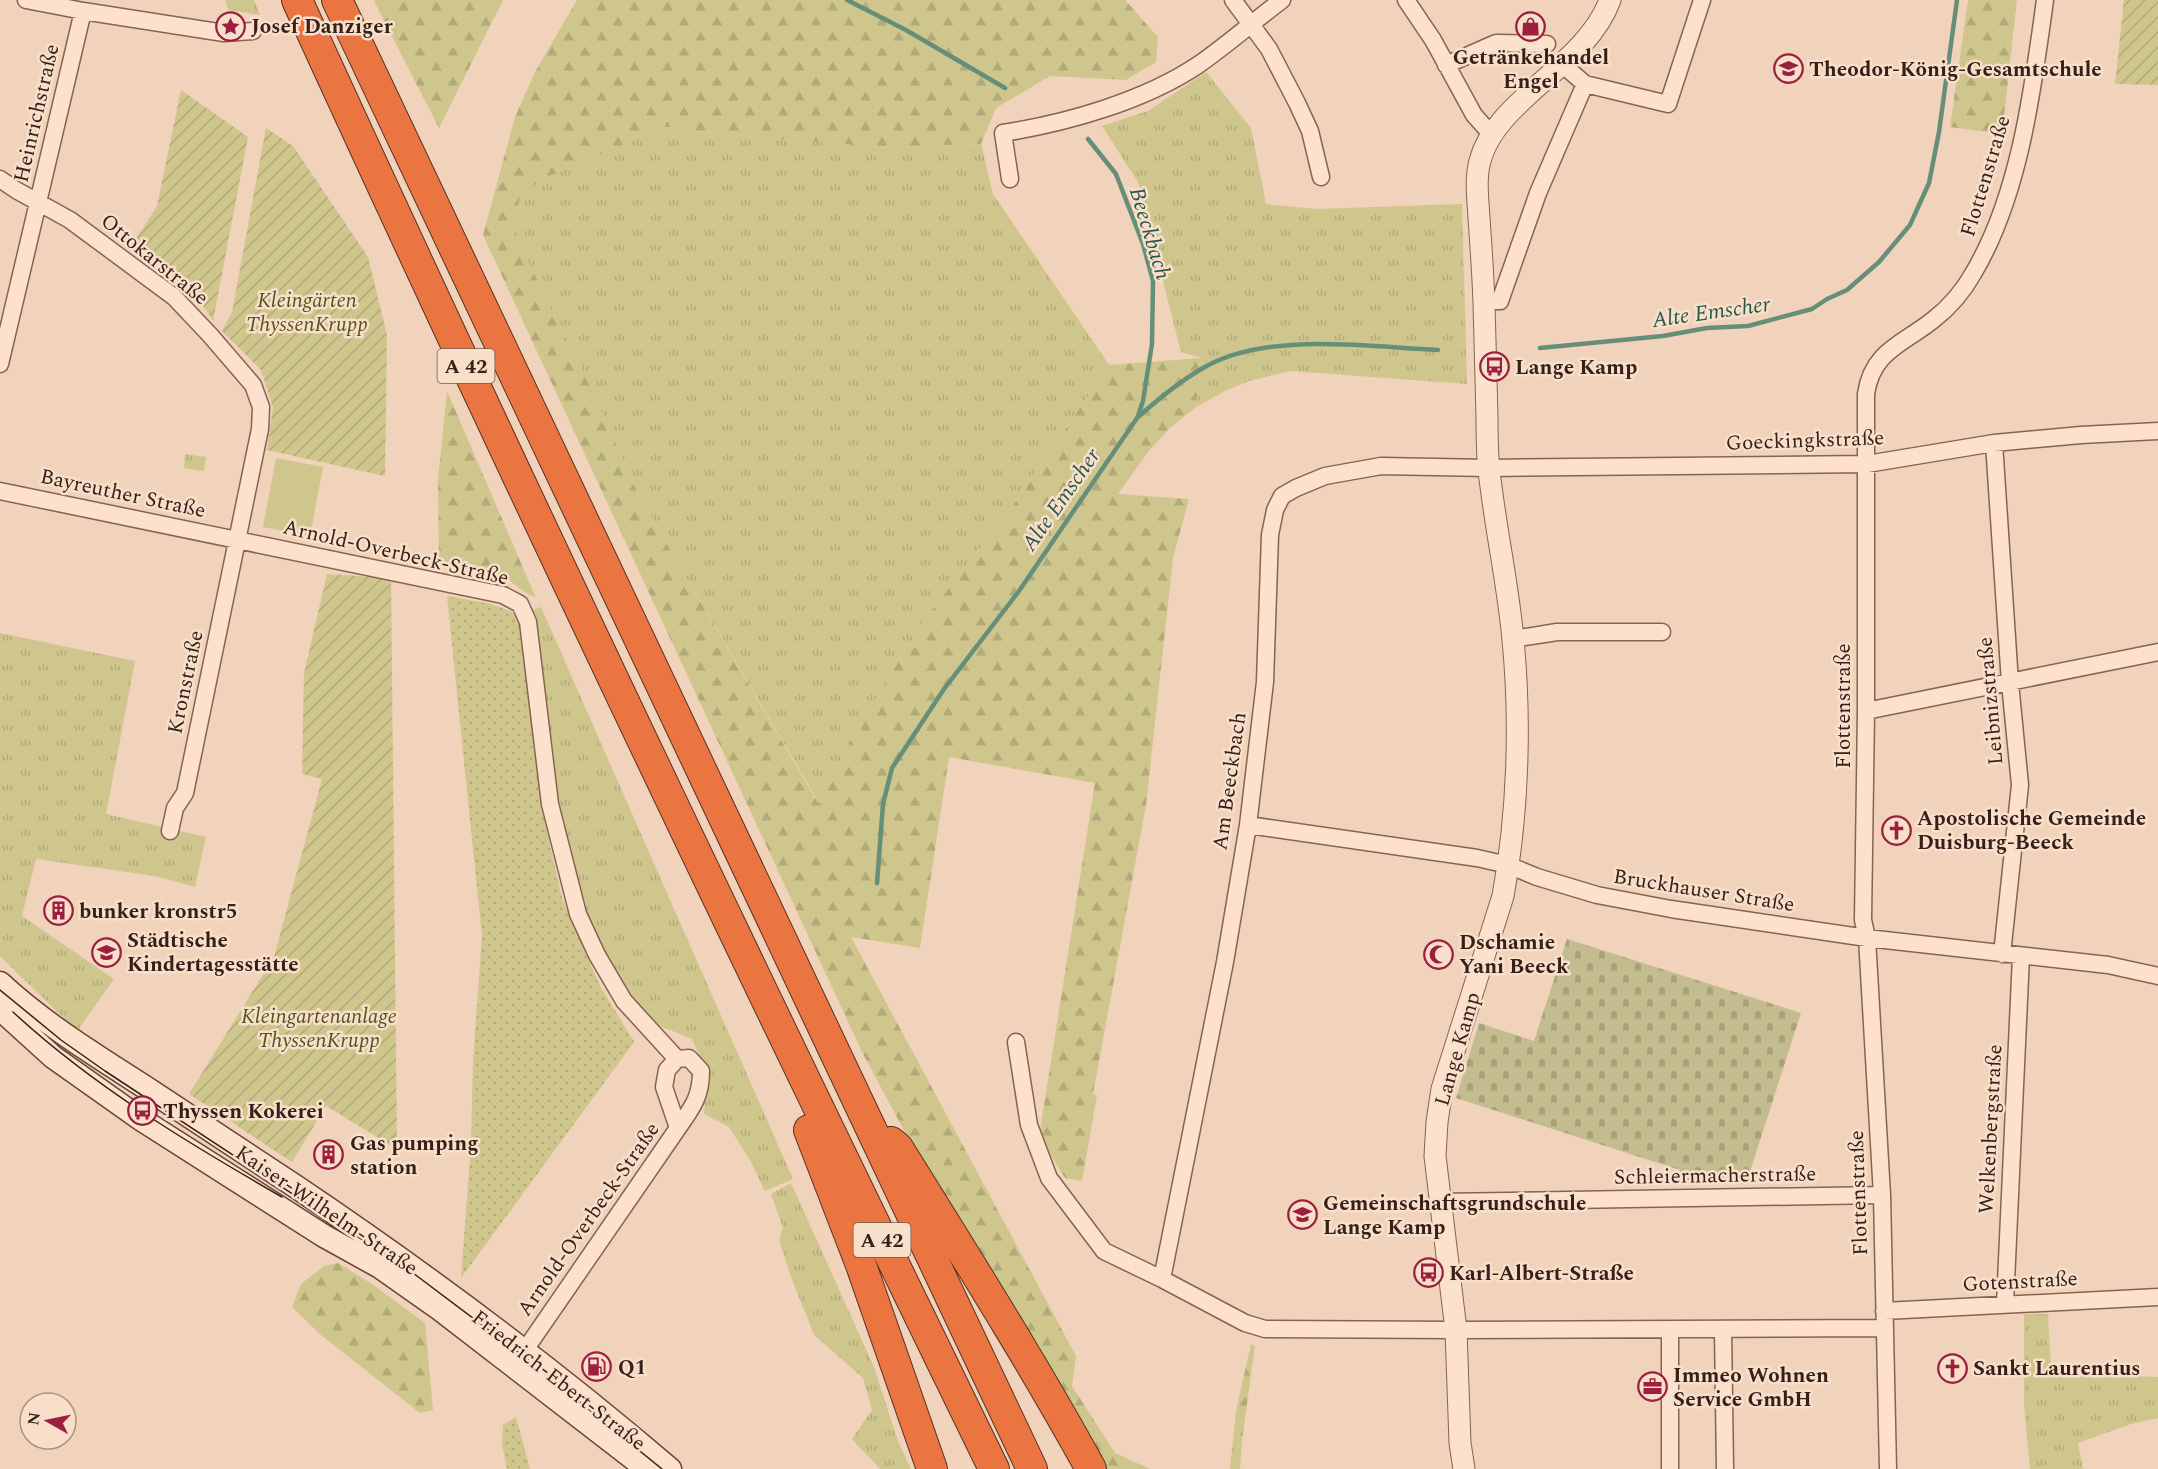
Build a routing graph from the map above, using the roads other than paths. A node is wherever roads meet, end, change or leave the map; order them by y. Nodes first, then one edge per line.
1 (26, 0) edge
2 (297, 0) edge
3 (337, 0) edge
4 (1233, 0) edge
5 (1282, 0) edge
6 (1406, 0) edge
7 (1610, 0) edge
8 (1702, 0) edge
9 (2045, 0) edge
10 (83, 11) junction
11 (1251, 24) junction
12 (253, 31) dead end
13 (1547, 44) dead end
14 (1446, 64) junction
15 (1563, 65) junction
16 (1585, 84) junction
17 (1491, 134) junction
18 (1321, 177) dead end
19 (1010, 178) dead end
20 (0, 179) edge
21 (38, 203) junction
22 (1484, 301) junction
23 (5, 320) edge
24 (0, 364) edge
25 (2158, 431) edge
26 (1994, 443) junction
27 (1867, 464) junction
28 (1488, 468) junction
29 (0, 491) edge
30 (237, 540) junction
31 (1662, 632) dead end
32 (1513, 639) junction
33 (2158, 652) edge
34 (2010, 683) junction
35 (1866, 711) junction
36 (1248, 825) junction
37 (170, 831) dead end
38 (1508, 865) junction
39 (1867, 938) junction
40 (2002, 954) junction
41 (2021, 956) junction
42 (2158, 976) edge
43 (0, 983) edge
44 (0, 1009) edge
45 (770, 1011) junction
46 (1016, 1042) dead end
47 (677, 1059) junction
48 (864, 1117) junction
49 (678, 1128) junction
50 (1882, 1195) junction
51 (1440, 1202) junction
52 (1162, 1279) junction
53 (2158, 1297) edge
54 (444, 1301) junction
55 (2005, 1304) junction
56 (1884, 1311) junction
57 (1884, 1328) junction
58 (1456, 1330) junction
59 (1670, 1330) junction
60 (1723, 1330) junction
61 (519, 1358) junction
62 (1460, 1443) junction
63 (647, 1469) edge
64 (670, 1469) edge
65 (932, 1469) edge
66 (994, 1469) edge
67 (1032, 1469) edge
68 (1091, 1469) edge
69 (1458, 1469) edge
70 (1464, 1469) edge
71 (1670, 1469) edge
72 (1725, 1469) edge
73 (1888, 1469) edge

1 - 10 street
2 - 45 highway, A 42
3 - 48 highway, A 42
4 - 11 street
5 - 11 street
6 - 14 street
7 - 15 street
8 - 16 street
9 - 27 street, Flottenstraße
10 - 12 street
10 - 21 street, Heinrichstraße
11 - 18 street
11 - 19 street
13 - 14 street
14 - 17 street
15 - 16 street
15 - 17 street
16 - 22 street
17 - 22 street, Lange Kamp
20 - 21 street, Ottokarstraße
21 - 23 street, Heinrichstraße
21 - 30 street, Ottokarstraße
22 - 28 street, Lange Kamp
23 - 24 street, Heinrichstraße
25 - 26 street, Goeckingkstraße
26 - 27 street, Goeckingkstraße
26 - 34 street, Leibnizstraße
27 - 28 street, Goeckingkstraße
27 - 35 street, Flottenstraße
28 - 32 street, Lange Kamp
28 - 36 street, Am Beeckbach
29 - 30 street, Bayreuther Straße
30 - 37 street, Kronstraße
30 - 47 street, Arnold-Overbeck-Straße
31 - 32 street
32 - 38 street, Lange Kamp
33 - 34 street
34 - 35 street
34 - 40 street, Leibnizstraße
35 - 39 street, Flottenstraße
36 - 38 street, Bruckhauser Straße
36 - 52 street, Am Beeckbach
38 - 39 street, Bruckhauser Straße
38 - 51 street, Lange Kamp
39 - 40 street, Bruckhauser Straße
39 - 50 street, Flottenstraße
40 - 41 street, Bruckhauser Straße
41 - 42 street, Bruckhauser Straße
41 - 55 street, Welkenbergstraße
43 - 54 main road, Kaiser-Wilhelm-Straße
44 - 54 main road, Kaiser-Wilhelm-Straße
45 - 65 highway
45 - 66 highway, A 42
46 - 52 street
47 - 49 street, Arnold-Overbeck-Straße
47 - 49 street, Arnold-Overbeck-Straße
48 - 67 highway, A 42
48 - 68 highway
49 - 61 street, Arnold-Overbeck-Straße
50 - 51 street, Schleiermacherstraße
50 - 56 street, Flottenstraße
51 - 58 street, Lange Kamp
52 - 58 street
53 - 55 street, Gotenstraße
54 - 61 main road, Friedrich-Ebert-Straße
55 - 56 street, Gotenstraße
56 - 57 street, Flottenstraße
57 - 60 street
57 - 73 street, Flottenstraße
58 - 59 street
58 - 62 street, Lange Kamp
59 - 60 street
59 - 71 street
60 - 72 street
61 - 63 main road, Friedrich-Ebert-Straße
61 - 64 main road, Friedrich-Ebert-Straße
62 - 69 street, Lange Kamp
62 - 70 street, Lange Kamp

